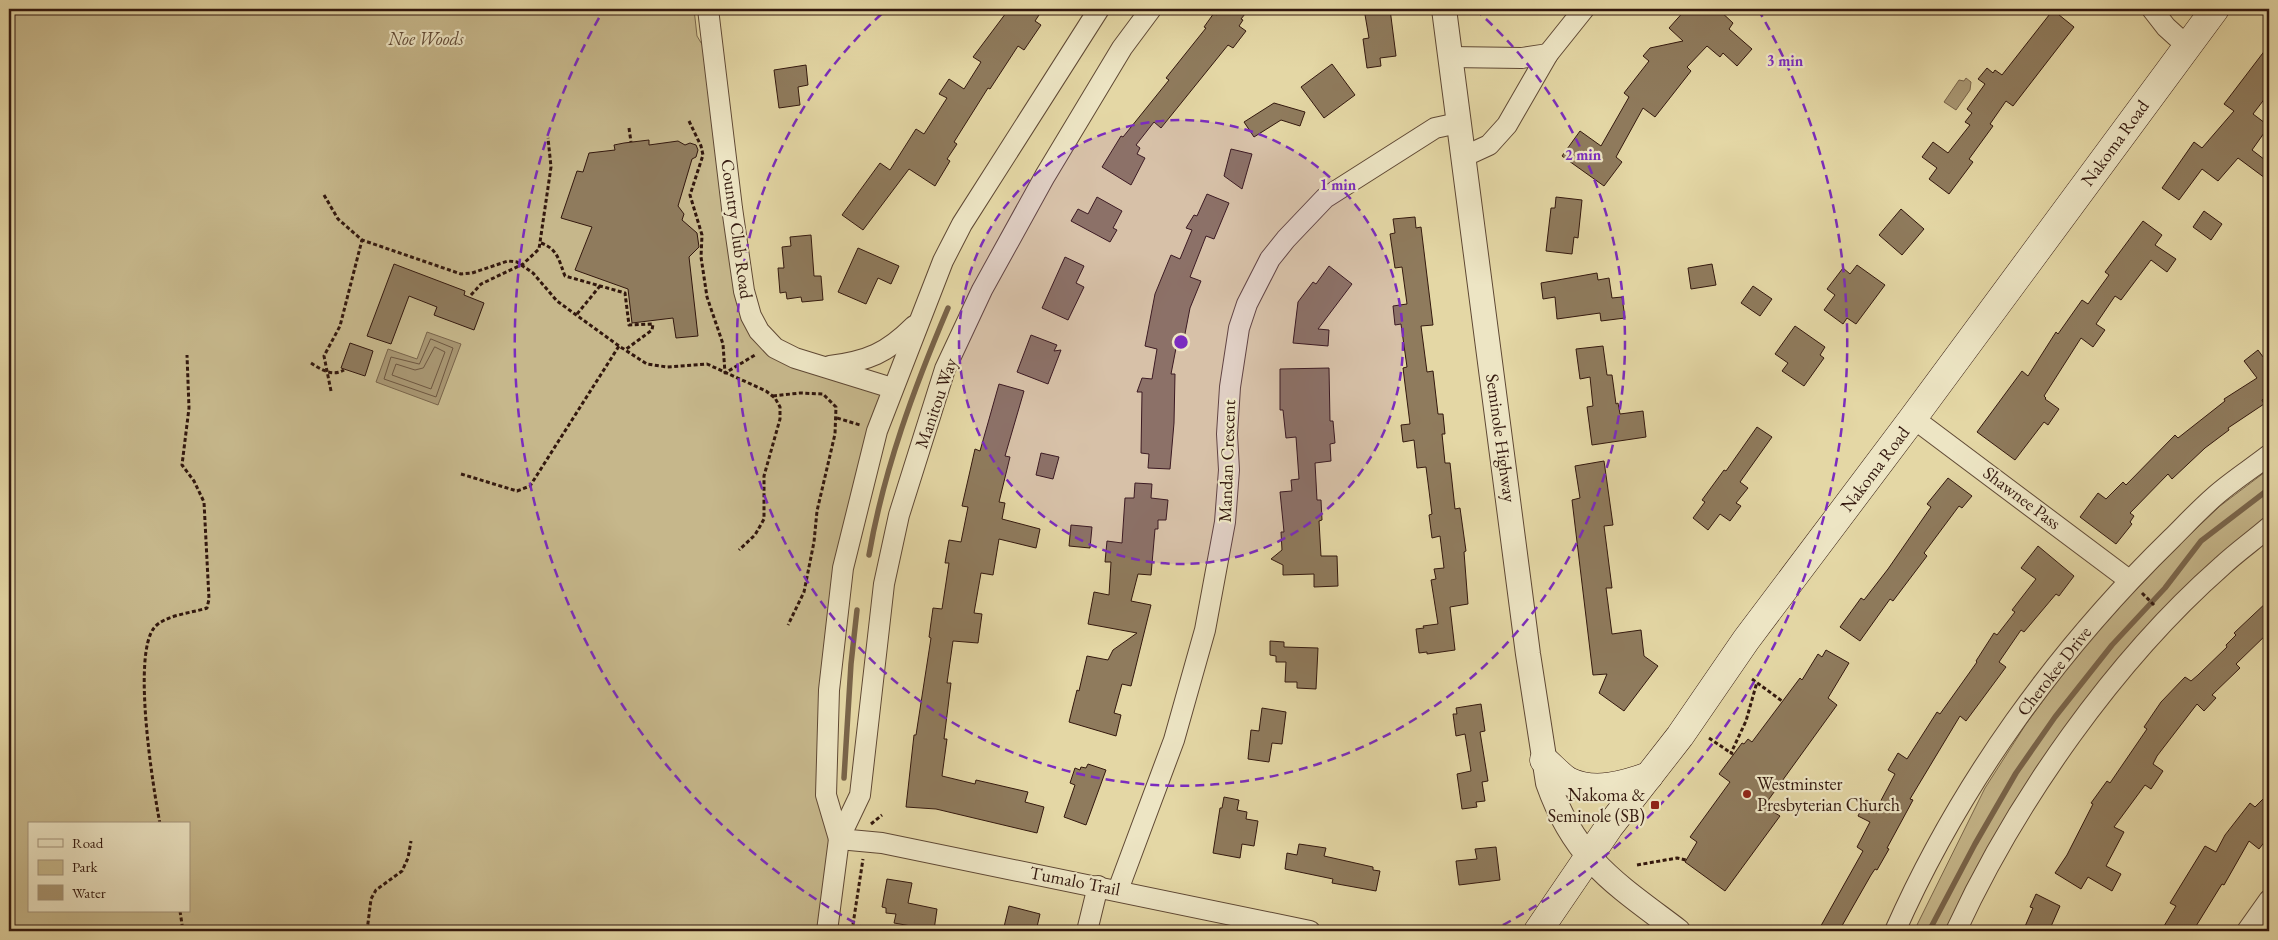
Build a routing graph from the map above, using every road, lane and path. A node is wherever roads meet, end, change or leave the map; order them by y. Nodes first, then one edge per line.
1 (708, 9) edge
2 (1099, 9) edge
3 (1150, 9) edge
4 (1444, 9) edge
5 (1584, 9) edge
6 (2152, 9) edge
7 (2215, 9) edge
8 (2188, 46) junction
9 (1548, 54) junction
10 (1450, 58) junction
11 (689, 120) dead end
12 (1458, 123) junction
13 (629, 128) dead end
14 (548, 138) dead end
15 (631, 142) dead end
16 (1463, 157) junction
17 (324, 195) dead end
18 (362, 240) junction
19 (541, 243) junction
20 (523, 264) junction
21 (600, 286) junction
22 (471, 295) dead end
23 (577, 314) junction
24 (919, 321) junction
25 (770, 342) junction
26 (619, 346) junction
27 (625, 350) junction
28 (187, 355) dead end
29 (311, 363) dead end
30 (826, 367) junction
31 (344, 370) dead end
32 (327, 372) junction
33 (725, 373) junction
34 (892, 388) junction
35 (331, 391) dead end
36 (772, 396) junction
37 (837, 418) junction
38 (1913, 418) junction
39 (860, 425) dead end
40 (2269, 455) edge
41 (460, 474) dead end
42 (2269, 528) edge
43 (739, 550) dead end
44 (2129, 580) junction
45 (2168, 618) junction
46 (788, 625) dead end
47 (1752, 679) dead end
48 (1757, 682) junction
49 (1782, 701) dead end
50 (1709, 738) dead end
51 (1544, 760) junction
52 (1649, 776) junction
53 (882, 815) dead end
54 (160, 822) edge
55 (839, 839) junction
56 (411, 841) dead end
57 (866, 841) junction
58 (1588, 858) junction
59 (1686, 860) dead end
60 (1637, 865) dead end
61 (1098, 886) junction
62 (1118, 890) junction
63 (2269, 900) edge
64 (180, 912) edge
65 (183, 931) edge
66 (367, 931) edge
67 (828, 931) edge
68 (852, 931) edge
69 (1087, 931) edge
70 (1310, 931) edge
71 (1538, 931) edge
72 (1678, 931) edge
73 (1895, 931) edge
74 (1956, 931) edge
75 (2248, 931) edge

1 - 25 street, Country Club Road
2 - 24 street, Manitou Way
3 - 55 street, Manitou Way
4 - 10 street, Seminole Highway
5 - 9 street
6 - 8 street
7 - 8 main road, Nakoma Road
8 - 38 main road, Nakoma Road
9 - 10 street
9 - 16 street
10 - 12 street, Seminole Highway
11 - 33 path
12 - 16 street, Seminole Highway
12 - 62 street, Mandan Crescent
13 - 15 path
14 - 19 path
16 - 51 street, Seminole Highway
17 - 18 path
18 - 20 path
18 - 32 path
19 - 20 path
19 - 21 path
20 - 22 path
20 - 23 path
21 - 23 path
21 - 27 path
23 - 26 path
24 - 30 street
24 - 34 street, Manitou Way
25 - 30 street, Country Club Road
25 - 33 path
26 - 27 path
26 - 41 path
27 - 33 path
28 - 54 path
29 - 32 path
30 - 34 street, Country Club Road
31 - 32 path
32 - 35 path
33 - 36 path
34 - 55 street, Manitou Way
36 - 37 path
36 - 43 path
37 - 39 path
37 - 46 path
38 - 44 street, Shawnee Pass
38 - 52 main road, Nakoma Road
40 - 44 street, Cherokee Drive
42 - 45 street
44 - 45 path
44 - 73 street, Cherokee Drive
45 - 74 street
47 - 48 path
48 - 49 path
48 - 50 path
51 - 52 main road
51 - 58 street, Seminole Highway
52 - 58 main road, Nakoma Road
53 - 57 path
55 - 57 street, Tumalo Trail
55 - 67 street, Manitou Way
56 - 66 path
57 - 61 street, Tumalo Trail
57 - 68 path
58 - 71 main road, Nakoma Road
58 - 72 street, Seminole Highway
59 - 60 path
61 - 62 street, Tumalo Trail
61 - 69 street
62 - 70 street, Tumalo Trail
63 - 75 street
64 - 65 path

